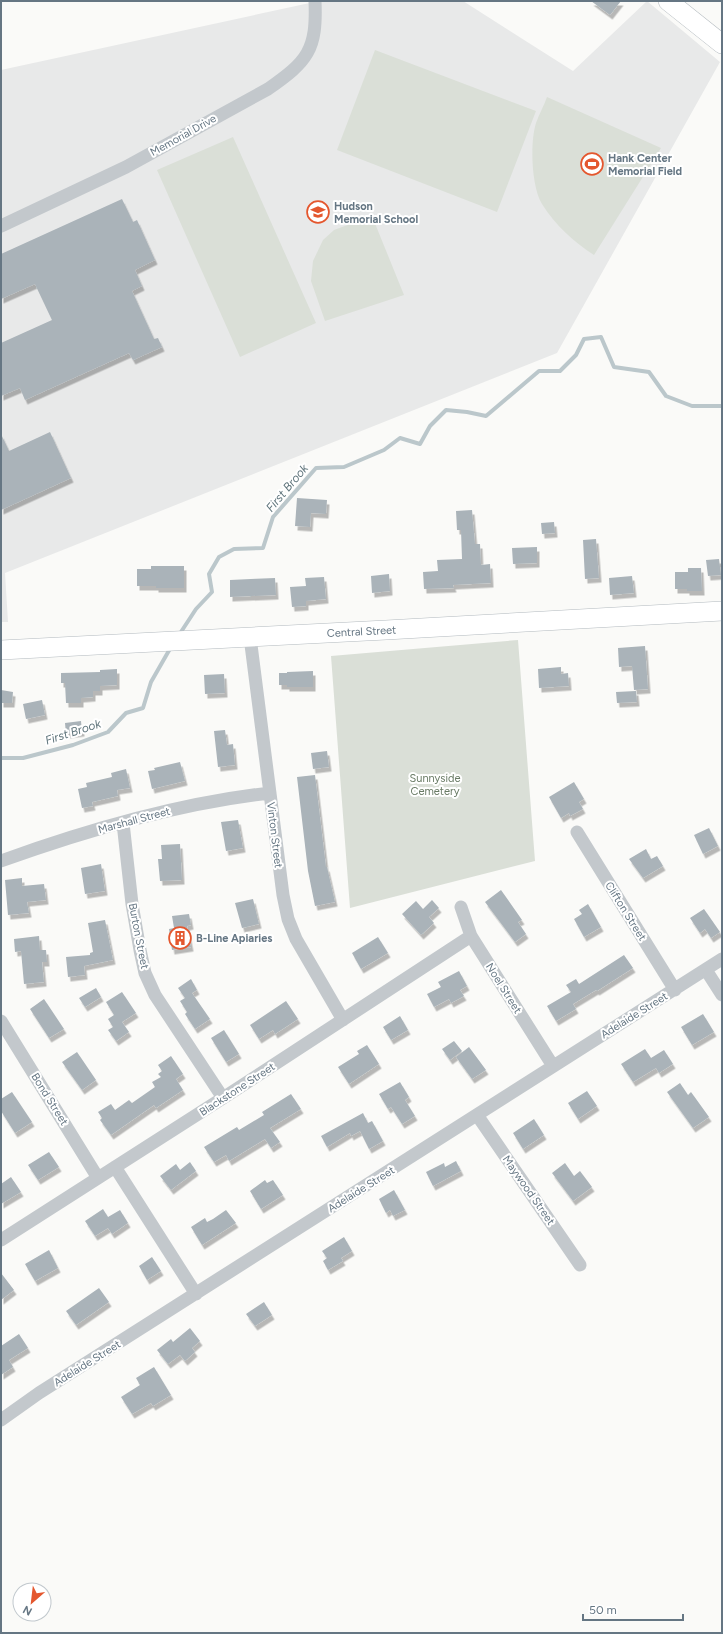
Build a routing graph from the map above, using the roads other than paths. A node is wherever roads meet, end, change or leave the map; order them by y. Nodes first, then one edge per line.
1 (315, 1) edge
2 (668, 1) edge
3 (722, 44) edge
4 (1, 226) edge
5 (722, 611) edge
6 (250, 637) junction
7 (1, 650) edge
8 (270, 793) junction
9 (123, 823) junction
10 (577, 832) dead end
11 (1, 861) edge
12 (461, 907) dead end
13 (471, 936) junction
14 (722, 959) edge
15 (706, 970) junction
16 (675, 990) junction
17 (722, 995) edge
18 (343, 1020) junction
19 (1, 1021) edge
20 (553, 1066) junction
21 (224, 1098) junction
22 (477, 1115) junction
23 (115, 1167) junction
24 (98, 1178) junction
25 (1, 1240) edge
26 (580, 1265) dead end
27 (196, 1294) junction
28 (1, 1420) edge

1 - 4 street, Memorial Drive
2 - 3 street
5 - 6 street, Central Street
6 - 7 street, Central Street
6 - 8 street, Vinton Street
8 - 9 street, Marshall Street
8 - 18 street, Vinton Street
9 - 11 street, Marshall Street
9 - 21 street, Burton Street
10 - 16 street, Clifton Street
12 - 13 street, Noel Street
13 - 18 street, Blackstone Street
13 - 20 street, Noel Street
14 - 15 street, Adelaide Street
15 - 16 street, Adelaide Street
15 - 17 street
16 - 20 street, Adelaide Street
18 - 21 street, Blackstone Street
19 - 24 street, Bond Street
20 - 22 street, Adelaide Street
21 - 23 street, Blackstone Street
22 - 26 street, Maywood Street
22 - 27 street, Adelaide Street
23 - 24 street, Blackstone Street
23 - 27 street
24 - 25 street, Blackstone Street
27 - 28 street, Adelaide Street

